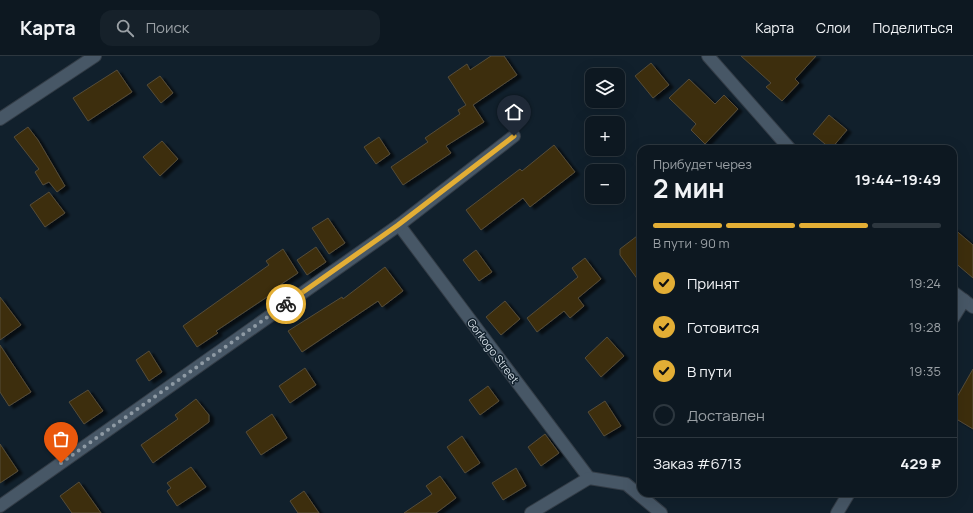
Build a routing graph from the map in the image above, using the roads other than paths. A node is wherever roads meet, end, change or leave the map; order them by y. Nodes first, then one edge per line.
1 (95, 56) edge
2 (708, 56) edge
3 (0, 119) edge
4 (514, 136) dead end
5 (786, 145) edge
6 (398, 225) junction
7 (957, 295) edge
8 (968, 303) edge
9 (957, 314) edge
10 (588, 478) junction
11 (637, 493) edge
12 (642, 497) edge
13 (847, 497) edge
14 (0, 506) edge
15 (531, 513) edge
16 (661, 513) edge
17 (837, 513) edge

1 - 3 street
2 - 5 street
4 - 6 street
6 - 10 street, Gorkogo Street
6 - 14 street
7 - 8 street
8 - 9 street
10 - 11 street
10 - 15 street
12 - 16 street
13 - 17 street

